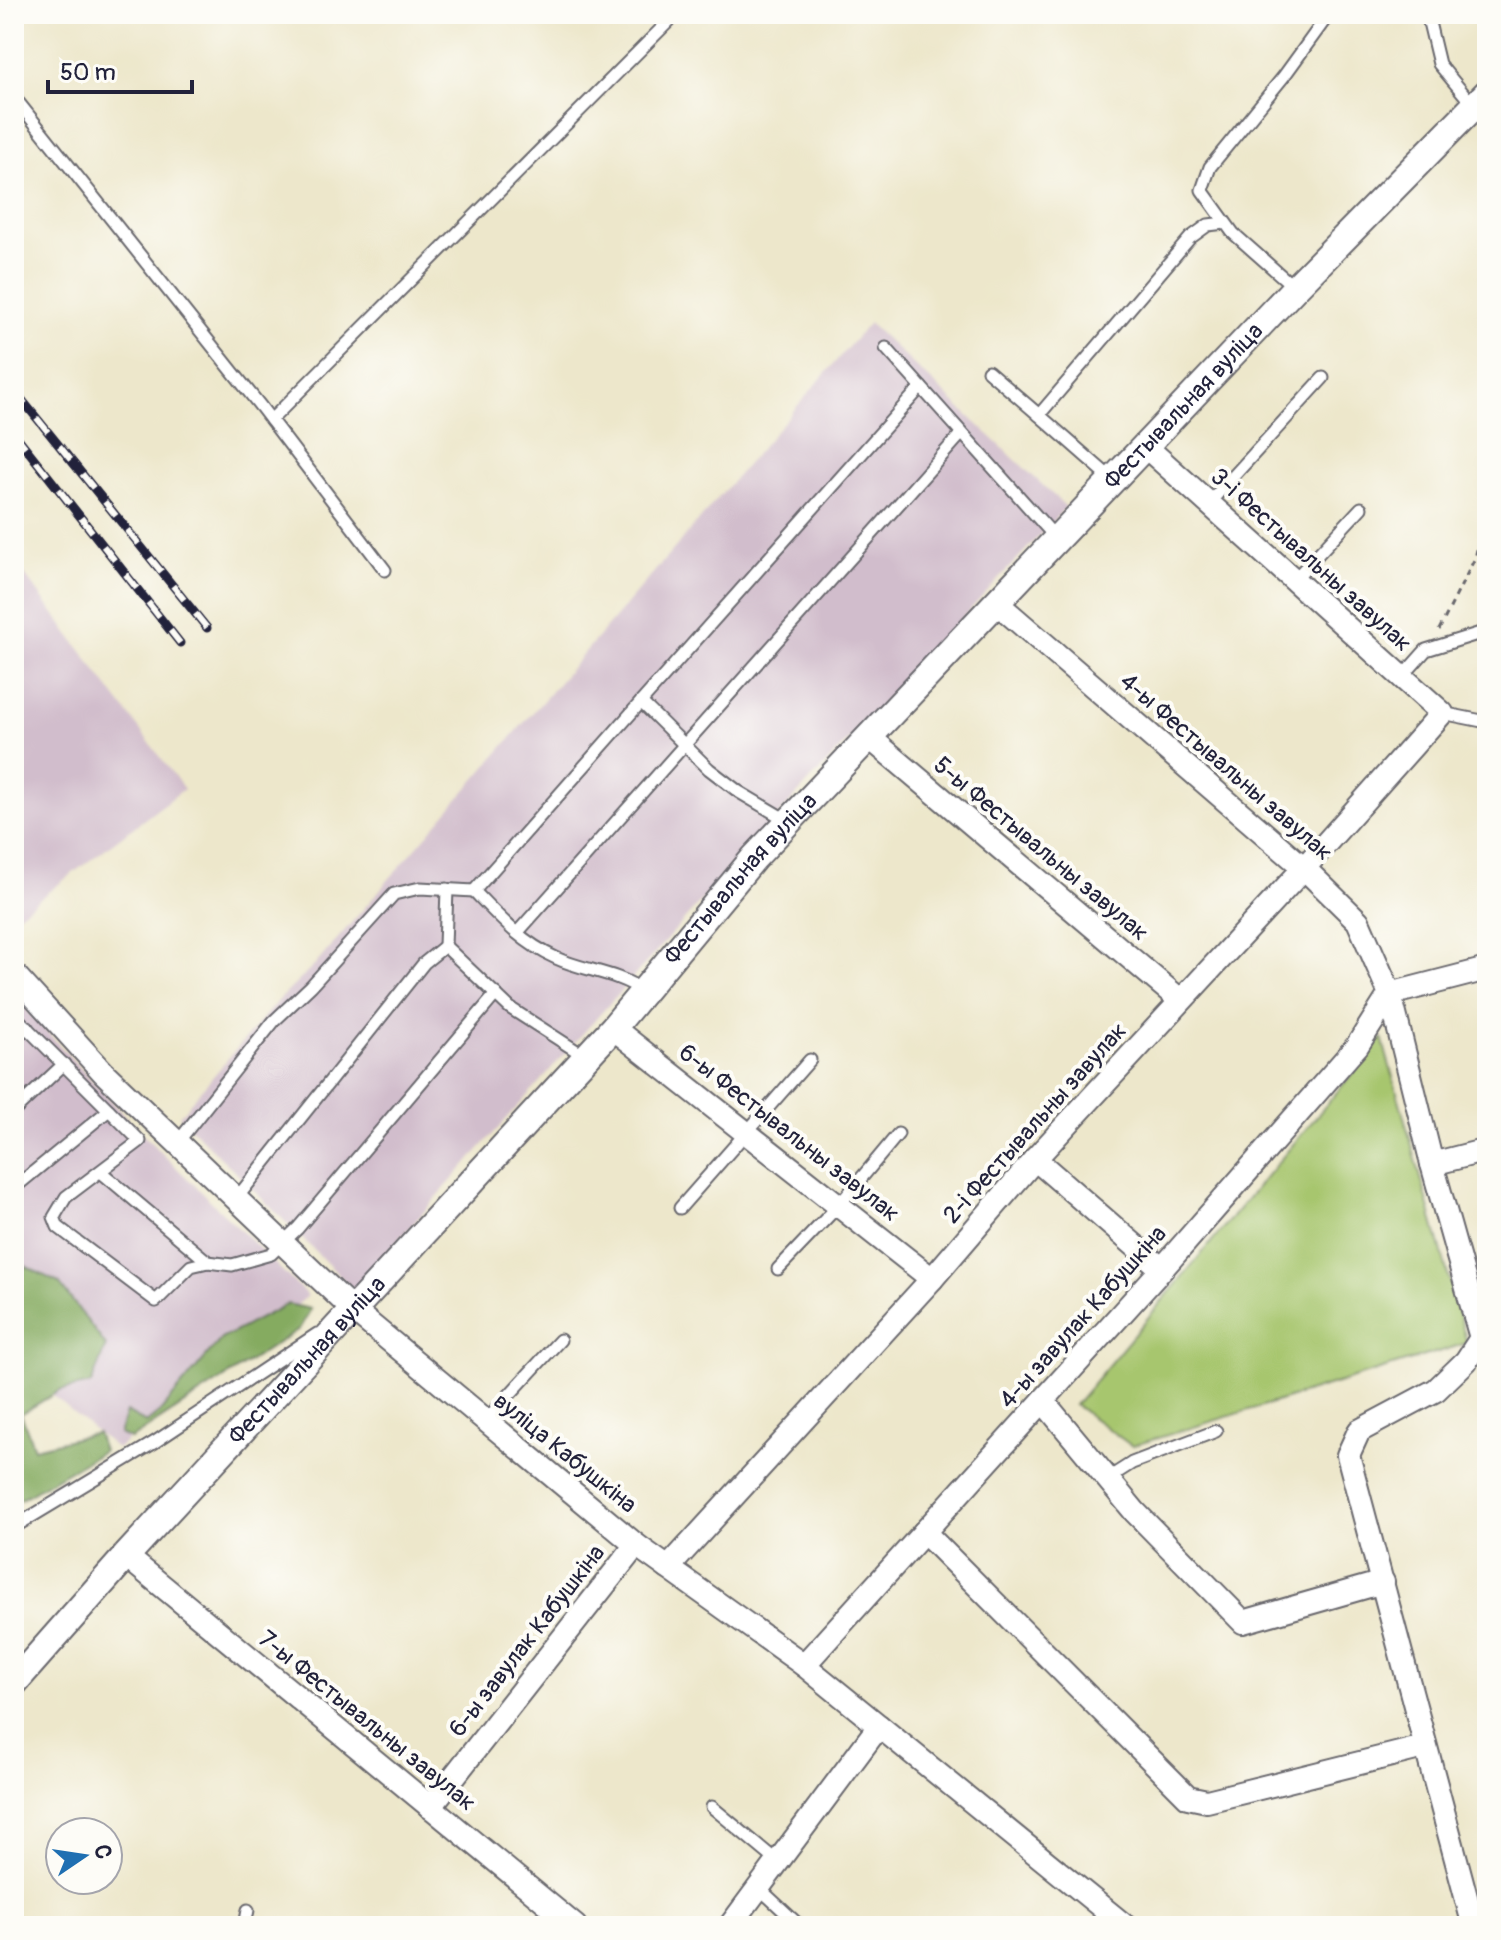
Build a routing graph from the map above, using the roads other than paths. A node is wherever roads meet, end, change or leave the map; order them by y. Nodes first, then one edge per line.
1 (676, 14) edge
2 (1329, 14) edge
3 (1427, 14) edge
4 (14, 97) edge
5 (1480, 99) edge
6 (1225, 223) junction
7 (1295, 288) junction
8 (886, 348) dead end
9 (988, 371) dead end
10 (1323, 378) dead end
11 (921, 387) junction
12 (1039, 415) junction
13 (271, 420) junction
14 (962, 433) junction
15 (1145, 446) junction
16 (1113, 480) junction
17 (1209, 503) junction
18 (1361, 508) dead end
19 (1057, 539) junction
20 (385, 570) dead end
21 (1294, 580) junction
22 (997, 603) junction
23 (1487, 631) edge
24 (1402, 677) junction
25 (641, 702) junction
26 (1442, 713) junction
27 (1487, 722) edge
28 (869, 737) junction
29 (684, 745) junction
30 (789, 822) junction
31 (1304, 868) junction
32 (447, 889) junction
33 (474, 891) junction
34 (517, 933) junction
35 (445, 946) junction
36 (1487, 969) edge
37 (14, 974) edge
38 (643, 991) junction
39 (496, 994) junction
40 (1390, 994) junction
41 (1180, 1000) junction
42 (14, 1015) edge
43 (27, 1027) junction
44 (613, 1028) junction
45 (14, 1038) edge
46 (586, 1057) junction
47 (810, 1060) dead end
48 (64, 1064) junction
49 (109, 1110) junction
50 (14, 1111) edge
51 (748, 1133) junction
52 (898, 1134) dead end
53 (177, 1143) junction
54 (1487, 1150) edge
55 (1035, 1159) junction
56 (1432, 1164) junction
57 (101, 1172) junction
58 (14, 1188) edge
59 (236, 1199) junction
60 (839, 1205) junction
61 (680, 1208) dead end
62 (282, 1243) junction
63 (208, 1262) junction
64 (778, 1269) dead end
65 (1162, 1269) junction
66 (932, 1279) junction
67 (353, 1310) junction
68 (1484, 1337) edge
69 (560, 1340) dead end
70 (1043, 1401) junction
71 (485, 1421) junction
72 (1216, 1431) dead end
73 (1107, 1479) junction
74 (14, 1527) edge
75 (924, 1532) junction
76 (636, 1545) junction
77 (126, 1556) junction
78 (668, 1568) junction
79 (1383, 1582) junction
80 (804, 1665) junction
81 (14, 1683) edge
82 (879, 1726) junction
83 (1424, 1747) junction
84 (430, 1807) junction
85 (712, 1807) dead end
86 (778, 1862) junction
87 (759, 1888) junction
88 (248, 1910) dead end
89 (1475, 1923) edge
90 (245, 1926) edge
91 (575, 1926) edge
92 (730, 1926) edge
93 (800, 1926) edge
94 (1125, 1926) edge

1 - 13 lane
2 - 6 lane
3 - 5 lane
4 - 13 lane
5 - 7 street, Фестывальная вуліца
6 - 7 lane
6 - 12 lane
7 - 15 street, Фестывальная вуліца
8 - 11 lane
9 - 12 lane
10 - 17 lane
11 - 14 lane
11 - 25 lane
12 - 16 lane
13 - 20 lane
14 - 19 lane
14 - 29 lane
15 - 16 street, Фестывальная вуліца
15 - 17 street, 3-і Фестывальны завулак
16 - 19 street, Фестывальная вуліца
17 - 21 street, 3-і Фестывальны завулак
18 - 21 lane
19 - 22 street, Фестывальная вуліца
21 - 24 street, 3-і Фестывальны завулак
22 - 28 street, Фестывальная вуліца
22 - 31 street, 4-ы Фестывальны завулак
23 - 24 lane
24 - 26 street, 3-і Фестывальны завулак
25 - 29 lane
25 - 33 lane
26 - 27 lane
26 - 31 street, 2-і Фестывальны завулак
28 - 30 street, Фестывальная вуліца
28 - 41 street, 5-ы Фестывальны завулак
29 - 30 lane
29 - 34 lane
30 - 38 street, Фестывальная вуліца
31 - 40 street, 4-ы Фестывальны завулак
31 - 41 street, 2-і Фестывальны завулак
32 - 33 lane
32 - 35 lane
32 - 53 lane
33 - 34 lane
34 - 38 lane
35 - 39 lane
35 - 59 lane
36 - 40 street
37 - 53 street, вуліца Кабушкіна
38 - 44 street, Фестывальная вуліца
39 - 46 lane
39 - 62 lane
40 - 56 street, 4-ы Фестывальны завулак
40 - 65 street, 4-ы завулак Кабушкіна
41 - 55 street, 2-і Фестывальны завулак
42 - 43 lane
43 - 45 lane
43 - 48 lane
44 - 46 street, Фестывальная вуліца
44 - 51 street, 6-ы Фестывальны завулак
46 - 67 street, Фестывальная вуліца
47 - 51 lane
48 - 49 lane
48 - 50 lane
49 - 57 lane
49 - 58 lane
51 - 60 street, 6-ы Фестывальны завулак
51 - 61 lane
52 - 60 lane
53 - 59 street, вуліца Кабушкіна
54 - 56 street
55 - 65 street
55 - 66 street, 2-і Фестывальны завулак
56 - 68 street, 4-ы Фестывальны завулак
57 - 63 lane
57 - 63 lane
59 - 62 street, вуліца Кабушкіна
60 - 64 lane
60 - 66 street, 6-ы Фестывальны завулак
62 - 63 lane
62 - 67 street, вуліца Кабушкіна
65 - 70 street, 4-ы завулак Кабушкіна
66 - 78 street, 2-і Фестывальны завулак
67 - 71 street, вуліца Кабушкіна
67 - 74 lane
67 - 77 street, Фестывальная вуліца
68 - 79 street
69 - 71 lane
70 - 73 street
70 - 75 street, 4-ы завулак Кабушкіна
71 - 76 street, вуліца Кабушкіна
72 - 73 lane
73 - 79 street
75 - 80 street, 4-ы завулак Кабушкіна
75 - 83 street
76 - 78 street, вуліца Кабушкіна
76 - 84 street, 6-ы завулак Кабушкіна
77 - 81 street, Фестывальная вуліца
77 - 84 street, 7-ы Фестывальны завулак
78 - 80 street, вуліца Кабушкіна
79 - 83 street
80 - 82 street, вуліца Кабушкіна
82 - 86 street
82 - 94 street, вуліца Кабушкіна
83 - 89 street
84 - 91 street, 7-ы Фестывальны завулак
85 - 86 lane
86 - 87 street
87 - 92 street
87 - 93 lane
88 - 90 lane

